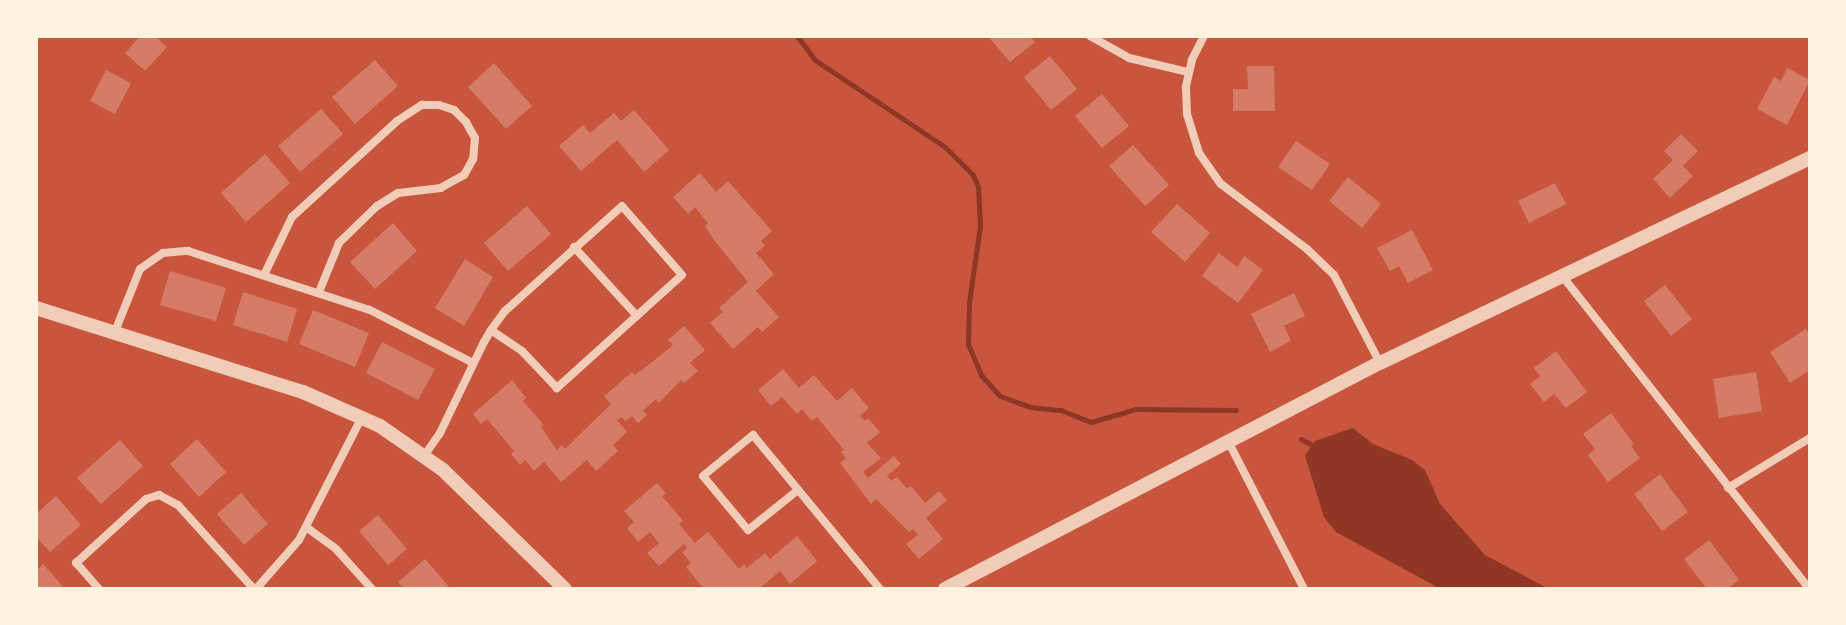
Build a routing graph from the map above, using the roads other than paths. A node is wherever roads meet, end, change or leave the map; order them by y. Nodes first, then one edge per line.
1 (1090, 36) edge
2 (1204, 36) edge
3 (1188, 72) junction
4 (1810, 158) edge
5 (574, 247) junction
6 (265, 273) junction
7 (1563, 277) junction
8 (319, 292) junction
9 (36, 308) edge
10 (637, 316) junction
11 (491, 330) junction
12 (114, 335) junction
13 (473, 363) junction
14 (1380, 363) junction
15 (362, 417) junction
16 (1810, 438) edge
17 (1228, 441) junction
18 (424, 456) junction
19 (1728, 488) junction
20 (798, 490) junction
21 (306, 527) junction
22 (99, 589) edge
23 (255, 589) edge
24 (372, 589) edge
25 (565, 589) edge
26 (880, 589) edge
27 (945, 589) edge
28 (1304, 589) edge
29 (1809, 589) edge

1 - 3 street
2 - 3 street
3 - 14 street
4 - 7 street
5 - 10 street
5 - 10 street
5 - 11 street
6 - 8 street
6 - 8 street
6 - 12 street
7 - 14 street
7 - 19 street
8 - 13 street
9 - 12 street
10 - 11 street
11 - 13 street
12 - 15 street
13 - 18 street
14 - 17 street
15 - 18 street
15 - 21 street
16 - 19 street
17 - 27 street
17 - 28 street
18 - 25 street
19 - 29 street
20 - 20 street
20 - 26 street
21 - 23 street
21 - 24 street
22 - 23 street

